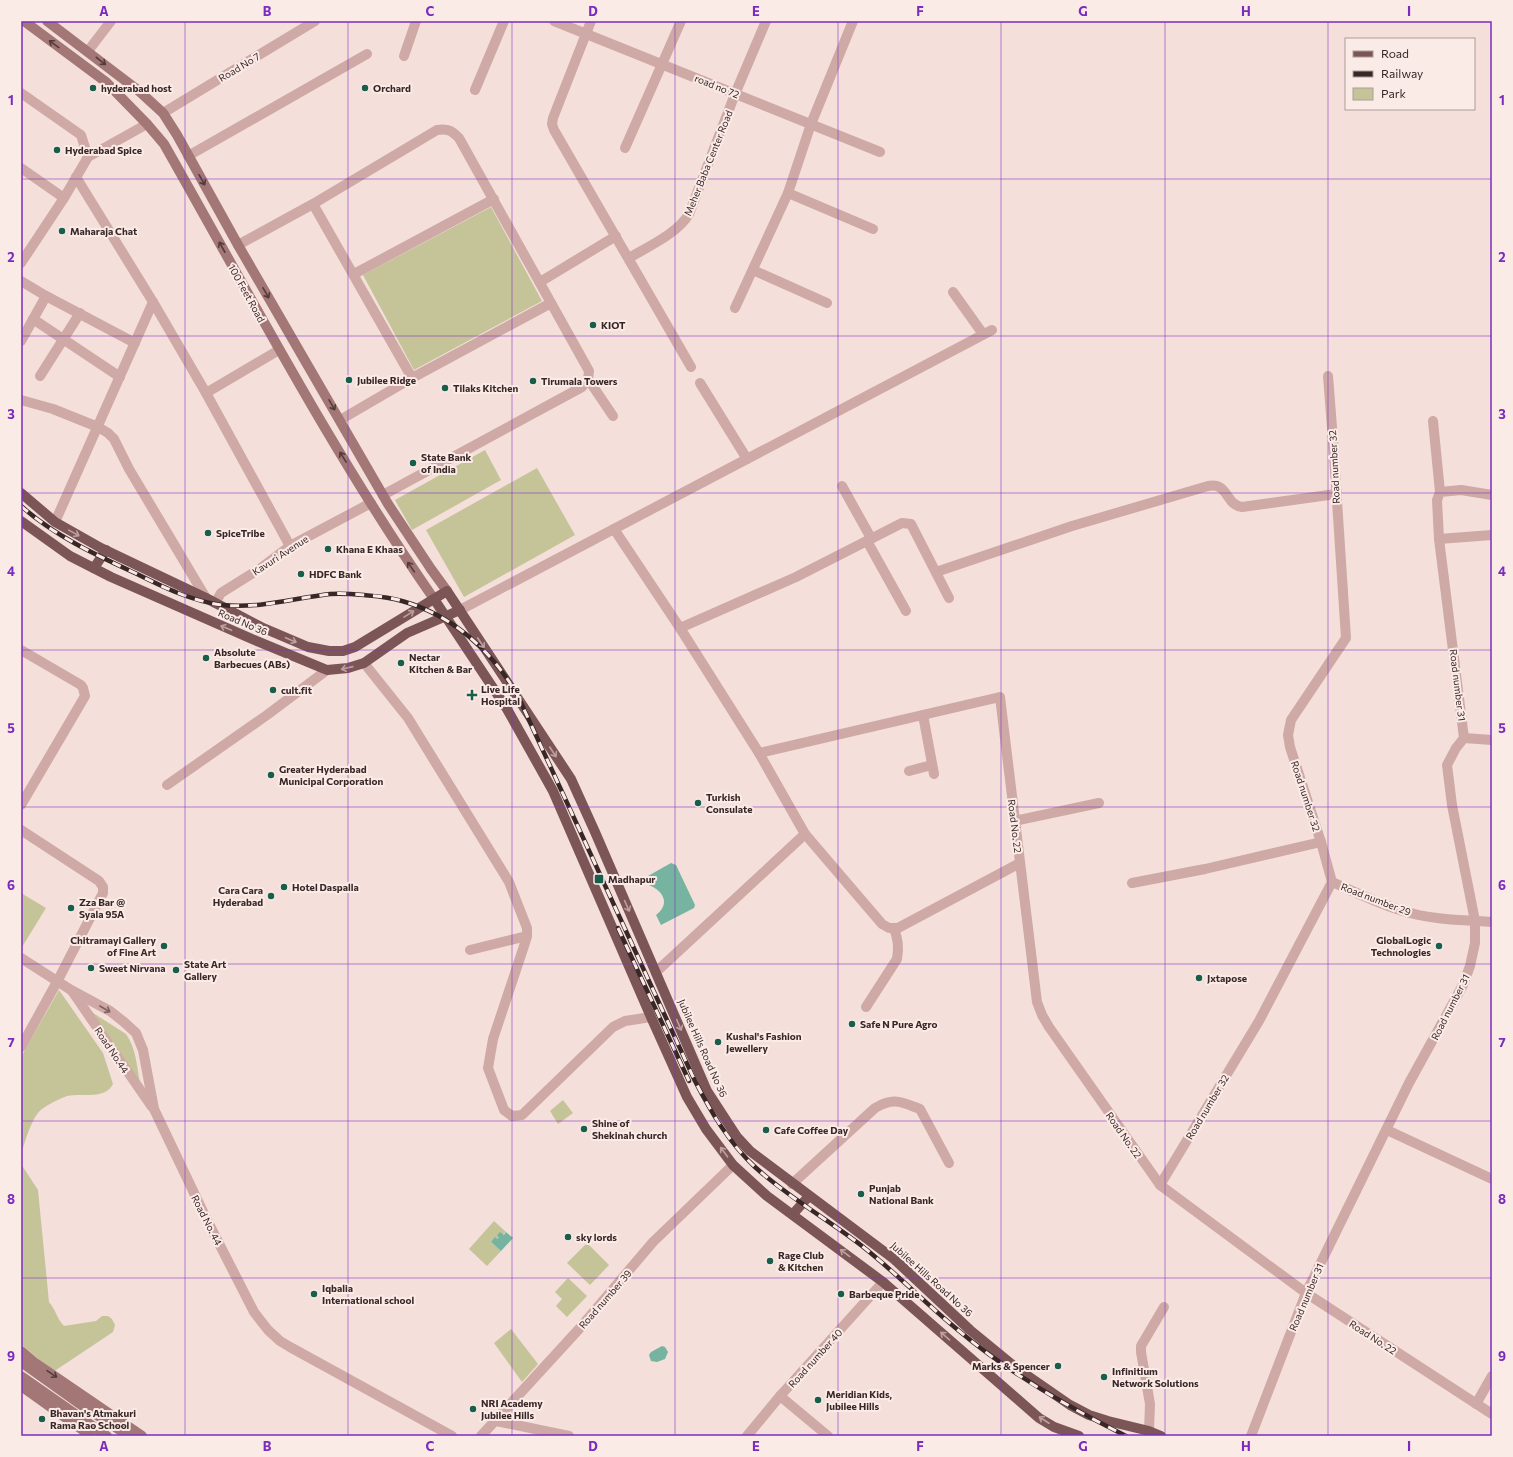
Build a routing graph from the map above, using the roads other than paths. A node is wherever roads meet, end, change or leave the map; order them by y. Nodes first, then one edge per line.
1 (24, 21) edge
2 (47, 21) edge
3 (111, 21) edge
4 (416, 21) edge
5 (504, 21) edge
6 (554, 21) edge
7 (592, 21) edge
8 (681, 21) edge
9 (766, 21) edge
10 (853, 21) edge
11 (307, 22) edge
12 (586, 34) junction
13 (88, 51) junction
14 (367, 54) dead end
15 (404, 56) dead end
16 (662, 64) junction
17 (475, 90) dead end
18 (21, 93) edge
19 (735, 94) junction
20 (163, 113) junction
21 (147, 124) junction
22 (811, 124) junction
23 (625, 148) dead end
24 (880, 152) dead end
25 (188, 156) junction
26 (88, 157) junction
27 (21, 168) edge
28 (76, 177) junction
29 (788, 193) junction
30 (64, 198) junction
31 (494, 199) junction
32 (313, 204) junction
33 (225, 220) junction
34 (211, 228) junction
35 (873, 229) dead end
36 (616, 236) junction
37 (238, 245) junction
38 (629, 258) junction
39 (21, 263) edge
40 (753, 270) junction
41 (354, 274) junction
42 (21, 280) edge
43 (540, 282) junction
44 (953, 292) dead end
45 (46, 296) junction
46 (153, 302) junction
47 (551, 303) junction
48 (827, 303) dead end
49 (735, 308) dead end
50 (80, 313) junction
51 (33, 318) junction
52 (64, 339) junction
53 (21, 341) edge
54 (135, 343) junction
55 (280, 350) junction
56 (691, 367) dead end
57 (40, 376) dead end
58 (1328, 376) dead end
59 (120, 377) junction
60 (412, 378) junction
61 (588, 379) junction
62 (700, 382) dead end
63 (206, 393) junction
64 (21, 400) edge
65 (613, 416) dead end
66 (340, 420) junction
67 (1433, 421) dead end
68 (98, 427) junction
69 (747, 459) junction
70 (842, 486) dead end
71 (21, 493) edge
72 (1336, 494) junction
73 (383, 495) junction
74 (1492, 495) edge
75 (1439, 496) junction
76 (371, 503) junction
77 (21, 521) edge
78 (55, 522) junction
79 (614, 530) junction
80 (1492, 535) edge
81 (1439, 538) junction
82 (869, 540) junction
83 (290, 546) junction
84 (106, 550) junction
85 (94, 568) junction
86 (936, 572) junction
87 (447, 592) junction
88 (949, 598) dead end
89 (434, 599) junction
90 (211, 600) junction
91 (460, 610) junction
92 (906, 611) dead end
93 (446, 617) junction
94 (680, 628) junction
95 (21, 650) edge
96 (364, 662) junction
97 (327, 670) junction
98 (923, 715) junction
99 (1464, 738) junction
100 (1492, 740) edge
101 (759, 753) junction
102 (909, 771) dead end
103 (167, 785) dead end
104 (1098, 803) dead end
105 (21, 805) edge
106 (1014, 821) junction
107 (21, 830) edge
108 (805, 834) junction
109 (1321, 842) junction
110 (1020, 863) junction
111 (1332, 882) junction
112 (1132, 883) dead end
113 (1475, 921) junction
114 (1492, 922) edge
115 (894, 928) junction
116 (527, 936) junction
117 (470, 950) dead end
118 (21, 958) edge
119 (656, 972) junction
120 (58, 980) junction
121 (71, 990) junction
122 (866, 1007) dead end
123 (651, 1017) junction
124 (21, 1047) edge
125 (154, 1109) junction
126 (1387, 1130) junction
127 (949, 1163) dead end
128 (733, 1165) junction
129 (1492, 1179) edge
130 (792, 1184) junction
131 (1160, 1185) junction
132 (809, 1196) junction
133 (793, 1214) junction
134 (883, 1282) junction
135 (1306, 1292) junction
136 (1164, 1307) dead end
137 (21, 1351) edge
138 (21, 1362) edge
139 (21, 1376) edge
140 (1492, 1376) edge
141 (21, 1386) edge
142 (780, 1396) junction
143 (1476, 1404) junction
144 (1492, 1414) edge
145 (496, 1421) junction
146 (1149, 1431) junction
147 (91, 1436) edge
148 (107, 1436) edge
149 (129, 1436) edge
150 (142, 1436) edge
151 (452, 1436) edge
152 (481, 1436) edge
153 (569, 1436) edge
154 (747, 1436) edge
155 (828, 1436) edge
156 (1079, 1436) edge
157 (1161, 1436) edge
158 (1251, 1436) edge

21 -> 1 main road, 100 Feet Road
2 - 13 main road, 100 Feet Road
3 - 13 street
4 - 15 street
5 - 17 street
6 - 12 street, road no 72
7 - 12 street
8 - 16 street
9 - 19 street, Meher Baba Center Road
10 - 22 street
11 - 20 street, Road No 7
12 - 16 street, road no 72
12 - 36 street
13 -> 20 main road, 100 Feet Road
14 - 25 street
16 - 19 street, road no 72
16 - 23 street
18 - 26 street
19 - 22 street, road no 72
19 - 38 street, Meher Baba Center Road
20 - 25 main road, 100 Feet Road
21 - 26 street
21 - 34 main road, 100 Feet Road
22 - 24 street, road no 72
22 - 29 street
25 -> 33 main road, 100 Feet Road
26 - 28 street
27 - 30 street
28 - 30 street
28 - 46 street
29 - 35 street
29 - 40 street
30 - 39 street
31 - 32 street
31 - 41 street
31 - 43 street
32 - 37 street
32 - 41 street
33 - 34 main road
33 - 37 main road, 100 Feet Road
55 -> 34 main road, 100 Feet Road
36 - 38 street
36 - 43 street
37 -> 66 main road, 100 Feet Road
38 - 56 street
40 - 48 street
40 - 49 street
41 - 60 street
42 - 45 street
43 - 47 street
44 - 69 street
45 - 50 street
45 - 51 street
46 - 54 street
46 - 63 street
47 - 60 street
47 - 61 street
50 - 52 street
50 - 54 street
51 - 52 street
51 - 53 street
52 - 57 street
52 - 59 street
54 - 59 street
55 - 63 street
76 -> 55 main road, 100 Feet Road
58 - 72 street, Road number 32
59 - 68 street
60 - 66 street
61 - 65 street
61 - 73 street
62 - 69 street
63 - 83 street
64 - 68 street
66 - 73 main road, 100 Feet Road
67 - 75 street, Road number 31
68 - 78 street
68 - 90 street
69 - 79 street
70 - 82 street
71 - 78 main road, Road No 36
72 - 86 street
72 - 109 street, Road number 32
73 - 87 main road, 100 Feet Road
74 - 75 street
75 - 81 street, Road number 31
76 - 83 street, Kavuri Avenue
89 -> 76 main road, 100 Feet Road
77 - 85 main road, Road No 36
78 -> 84 main road, Road No 36
79 - 91 street
79 - 94 street
80 - 81 street
81 - 99 street, Road number 31
82 - 86 street
82 - 92 street
82 - 94 street
83 - 90 street, Kavuri Avenue
84 - 85 main road
84 - 90 main road, Road No 36
97 -> 85 main road, Road No 36
86 - 88 street
87 - 89 main road, Road No 36
87 - 91 main road, Jubilee Hills Road No 36
90 -> 89 main road, Road No 36
89 - 93 main road
91 - 93 main road, Road No 36
91 -> 119 main road, Jubilee Hills Road No 36
93 - 96 main road, Road No 36
93 - 123 main road
94 - 101 street
95 - 105 street
96 -> 97 main road, Road No 36
96 - 116 street
97 - 103 street
98 - 101 street
98 - 102 street
98 - 106 street, Road No. 22
99 - 100 street
99 - 113 street, Road number 31
101 - 108 street
104 - 106 street
106 - 110 street, Road No. 22
107 - 120 street
108 - 115 street
108 - 119 street
109 - 111 street, Road number 32
109 - 112 street
110 - 115 street
110 - 131 street, Road No. 22
111 - 113 street, Road number 29
111 - 131 street, Road number 32
113 - 114 street, Road number 29
113 - 126 street, Road number 31
115 - 122 street
116 - 117 street
116 - 123 street
118 - 120 street, Road No. 44
119 -> 130 main road, Jubilee Hills Road No 36
120 - 121 street, Road No. 44
120 - 124 street
121 - 125 street, Road No.44
121 -> 125 street, Road No. 44
128 -> 123 main road
125 - 151 street, Road No. 44
126 - 129 street
126 - 135 street, Road number 31
127 - 130 street
128 - 133 main road
128 - 145 street, Road number 39
130 - 132 main road, Jubilee Hills Road No 36
131 - 135 street, Road No. 22
132 - 133 main road
132 - 146 main road, Jubilee Hills Road No 36
134 -> 133 main road
134 - 142 street, Road number 40
156 -> 134 main road
135 - 143 street, Road No. 22
135 - 158 street, Road number 31
136 - 146 street
137 -> 150 main road
138 - 149 main road
139 - 148 main road
140 - 143 street
141 - 147 main road
142 - 154 street, Road number 40
142 - 155 street
143 - 144 street, Road No. 22
145 - 152 street, Road number 39
145 - 153 street
146 - 157 main road, Jubilee Hills Road No 36

